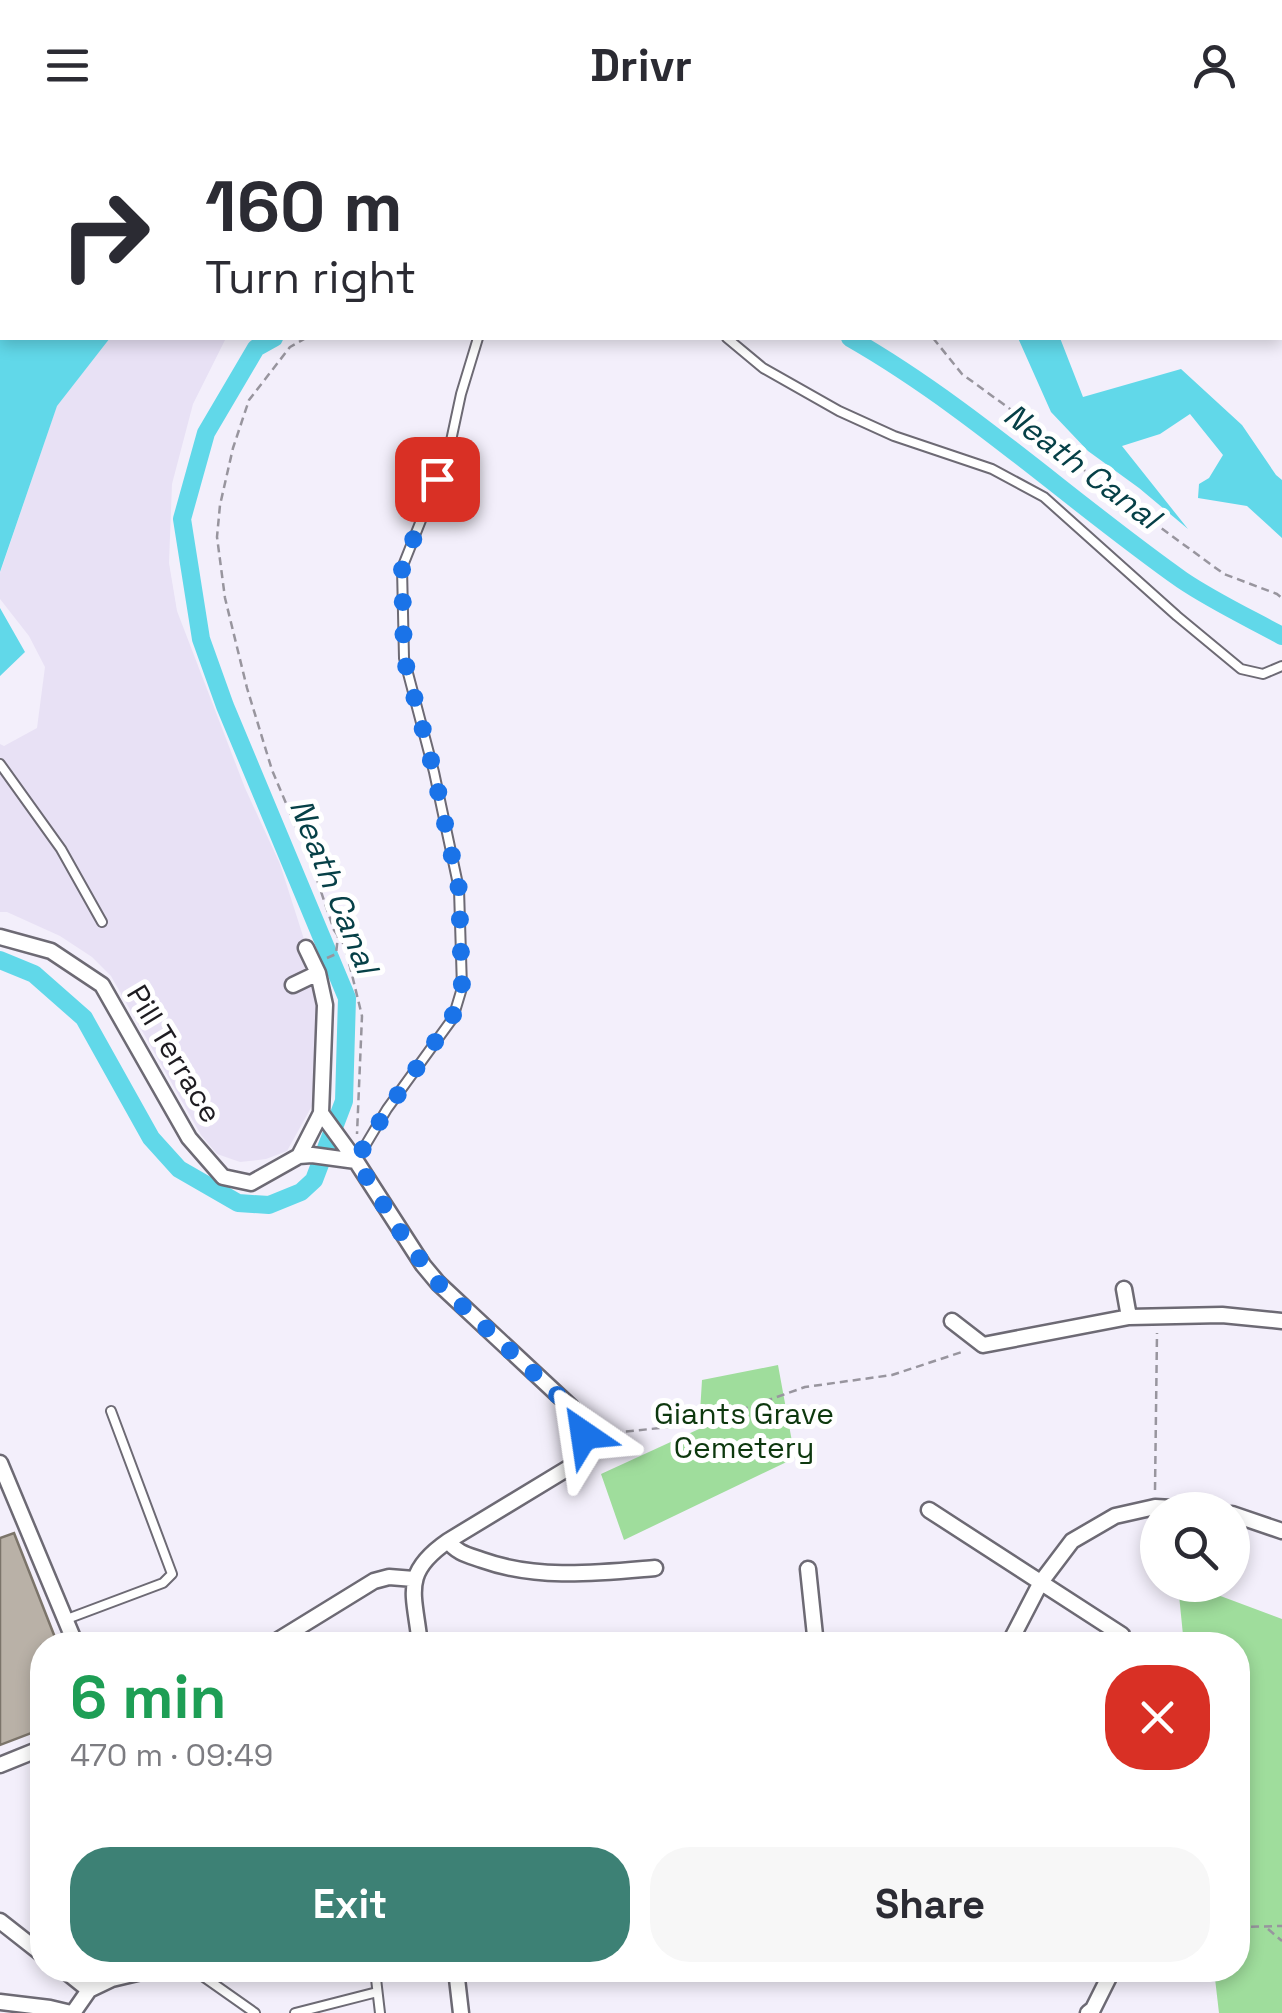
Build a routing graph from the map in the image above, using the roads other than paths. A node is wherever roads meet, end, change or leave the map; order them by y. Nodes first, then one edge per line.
1 (477, 340) edge
2 (730, 340) edge
3 (1282, 666) edge
4 (0, 764) edge
5 (102, 922) dead end
6 (0, 936) edge
7 (306, 948) dead end
8 (318, 973) junction
9 (292, 984) dead end
10 (323, 1116) junction
11 (306, 1156) junction
12 (356, 1160) junction
13 (1124, 1289) dead end
14 (1129, 1317) junction
15 (952, 1321) dead end
16 (1282, 1322) edge
17 (111, 1410) dead end
18 (0, 1463) edge
19 (929, 1510) dead end
20 (1140, 1510) edge
21 (1250, 1520) edge
22 (1282, 1531) edge
23 (448, 1542) junction
24 (656, 1568) dead end
25 (808, 1569) dead end
26 (416, 1572) junction
27 (1041, 1582) junction
28 (65, 1620) junction
29 (70, 1632) edge
30 (291, 1632) edge
31 (419, 1632) edge
32 (815, 1632) edge
33 (1015, 1632) edge
34 (1117, 1632) edge
35 (30, 1753) edge
36 (0, 1765) edge
37 (0, 1920) edge
38 (30, 1944) edge
39 (79, 1982) edge
40 (106, 1982) edge
41 (211, 1982) edge
42 (377, 1982) edge
43 (457, 1982) edge
44 (1106, 1982) edge
45 (89, 1990) junction
46 (378, 1992) junction
47 (0, 2002) edge
48 (72, 2013) edge
49 (255, 2013) edge
50 (295, 2013) edge
51 (380, 2013) edge
52 (461, 2013) edge
53 (1088, 2013) edge

1 - 12 lane
2 - 3 lane
4 - 5 lane
6 - 11 street, Pill Terrace
7 - 8 street
8 - 9 street
8 - 10 street
10 - 11 street
10 - 12 street
11 - 12 street
12 - 23 street
13 - 14 street
14 - 15 street
14 - 16 street
17 - 28 lane
18 - 28 street
19 - 27 street
20 - 27 street
21 - 22 street
23 - 24 street
23 - 26 street
25 - 32 street
26 - 30 street
26 - 31 street
27 - 33 street
27 - 34 street
28 - 29 street
35 - 36 street
37 - 38 street
39 - 45 street
40 - 45 street
41 - 49 lane
42 - 46 lane
43 - 52 street
44 - 53 street
45 - 48 street
46 - 50 lane
46 - 51 lane
47 - 48 street

